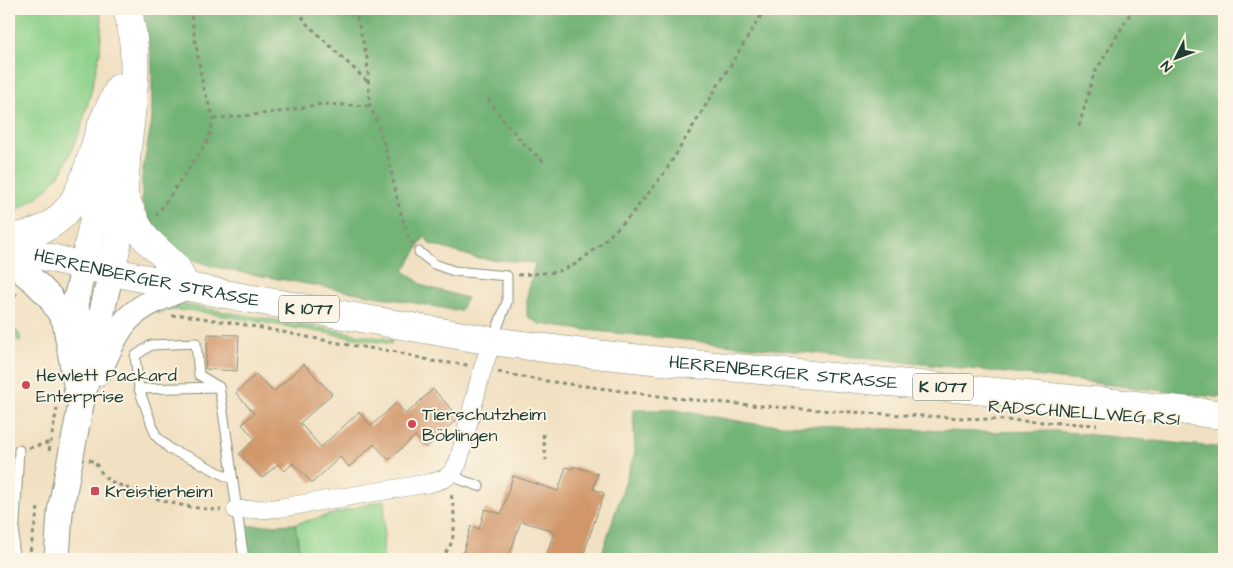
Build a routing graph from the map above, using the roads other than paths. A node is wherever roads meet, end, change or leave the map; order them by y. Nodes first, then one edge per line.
1 (115, 9) edge
2 (126, 9) edge
3 (120, 88) junction
4 (124, 197) junction
5 (9, 237) edge
6 (9, 248) edge
7 (419, 252) road end
8 (9, 261) edge
9 (84, 266) junction
10 (111, 272) junction
11 (186, 287) junction
12 (492, 342) junction
13 (219, 387) junction
14 (139, 389) junction
15 (70, 403) junction
16 (1224, 415) edge
17 (19, 450) road end
18 (449, 476) junction
19 (233, 480) junction
20 (479, 486) dead end
21 (236, 510) junction
22 (13, 559) edge
23 (57, 559) edge
24 (244, 559) edge

1 - 3 main road
2 - 4 main road
3 - 5 main road
3 - 9 main road
4 - 10 main road
4 - 11 main road
6 - 9 main road, HERRENBERGER STRASSE / K 1077
7 - 12 lane
8 - 15 street
9 - 10 main road, HERRENBERGER STRASSE / K 1077
9 - 15 street
10 - 11 main road, HERRENBERGER STRASSE / K 1077
10 - 15 street
11 - 12 main road, HERRENBERGER STRASSE / K 1077
11 - 15 street
12 - 16 main road, HERRENBERGER STRASSE / K 1077
12 - 18 street
13 - 14 lane
13 - 14 lane
13 - 19 lane
14 - 19 lane
15 - 23 street
17 - 22 lane
18 - 20 lane
18 - 21 street
19 - 21 lane
21 - 24 lane

